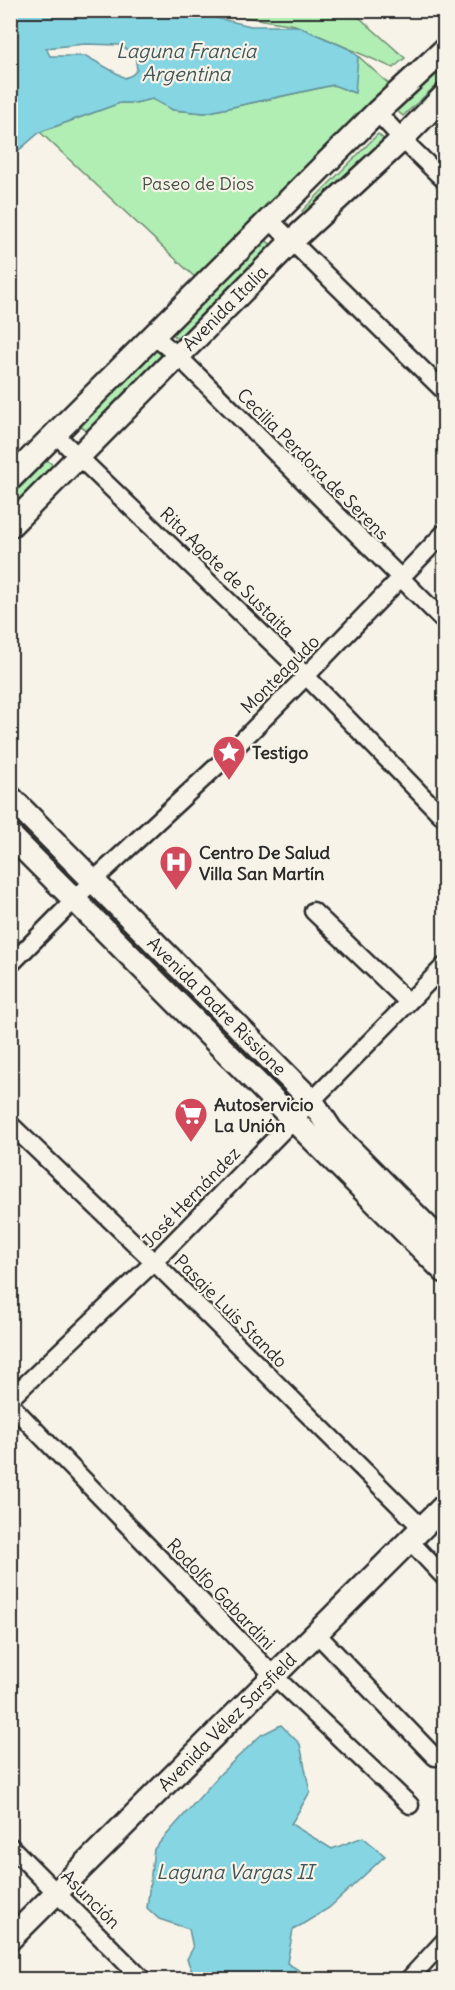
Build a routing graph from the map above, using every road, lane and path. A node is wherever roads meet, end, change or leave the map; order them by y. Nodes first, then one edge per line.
1 (444, 50) edge
2 (444, 96) edge
3 (377, 112) junction
4 (402, 139) junction
5 (444, 180) edge
6 (270, 220) junction
7 (291, 242) junction
8 (154, 336) junction
9 (178, 356) junction
10 (444, 391) edge
11 (55, 434) junction
12 (79, 455) junction
13 (10, 479) edge
14 (10, 526) edge
15 (444, 533) edge
16 (400, 578) junction
17 (444, 621) edge
18 (306, 676) junction
19 (10, 797) edge
20 (444, 818) edge
21 (10, 835) edge
22 (93, 881) junction
23 (74, 900) junction
24 (313, 911) dead end
25 (10, 965) edge
26 (444, 966) edge
27 (408, 1002) junction
28 (312, 1101) junction
29 (293, 1120) junction
30 (10, 1124) edge
31 (444, 1244) edge
32 (154, 1262) junction
33 (444, 1271) edge
34 (10, 1401) edge
35 (444, 1506) edge
36 (416, 1534) junction
37 (444, 1577) edge
38 (316, 1633) junction
39 (273, 1676) junction
40 (435, 1757) dead end
41 (410, 1805) dead end
42 (10, 1846) edge
43 (56, 1892) junction
44 (10, 1939) edge
45 (444, 1941) edge
46 (143, 1980) edge
47 (408, 1980) edge

1 - 3 main road, Avenida Italia
2 - 4 main road, Avenida Italia
3 - 4 street
3 - 6 main road, Avenida Italia
4 - 5 street
4 - 7 main road, Avenida Italia
6 - 7 street
6 - 8 main road, Avenida Italia
7 - 9 main road, Avenida Italia
7 - 10 street
8 - 9 street, Cecilia Perdora de Serens
8 - 11 main road, Avenida Italia
9 - 12 main road, Avenida Italia
9 - 16 street, Cecilia Perdora de Serens
11 - 12 street, Rita Agote de Sustaita
11 - 13 main road, Avenida Italia
12 - 14 main road, Avenida Italia
12 - 18 street, Rita Agote de Sustaita
15 - 16 street, Monteagudo
16 - 17 street, Cecilia Perdora de Serens
16 - 18 street, Monteagudo
18 - 20 street, Rita Agote de Sustaita
18 - 22 street, Monteagudo
19 - 22 main road, Avenida Padre Rissione
21 - 23 main road, Avenida Padre Rissione
22 - 23 street, Monteagudo
22 - 28 main road, Avenida Padre Rissione
23 - 25 street, Monteagudo
23 - 29 main road, Avenida Padre Rissione
24 - 27 street
26 - 27 street, José Hernández
27 - 28 street, José Hernández
28 - 29 street, José Hernández
28 - 31 main road, Avenida Padre Rissione
29 - 32 street, José Hernández
29 - 33 main road, Avenida Padre Rissione
30 - 32 street, Pasaje Luis Stando
32 - 34 street, José Hernández
32 - 36 street, Pasaje Luis Stando
34 - 39 street, Rodolfo Gabardini
35 - 36 main road, Avenida Vélez Sarsfield
36 - 37 street, Pasaje Luis Stando
36 - 38 main road, Avenida Vélez Sarsfield
38 - 39 main road, Avenida Vélez Sarsfield
38 - 40 street
39 - 41 street, Rodolfo Gabardini
39 - 43 main road, Avenida Vélez Sarsfield
42 - 43 street, Asunción
43 - 44 main road, Avenida Vélez Sarsfield
43 - 46 street, Asunción
45 - 47 street

